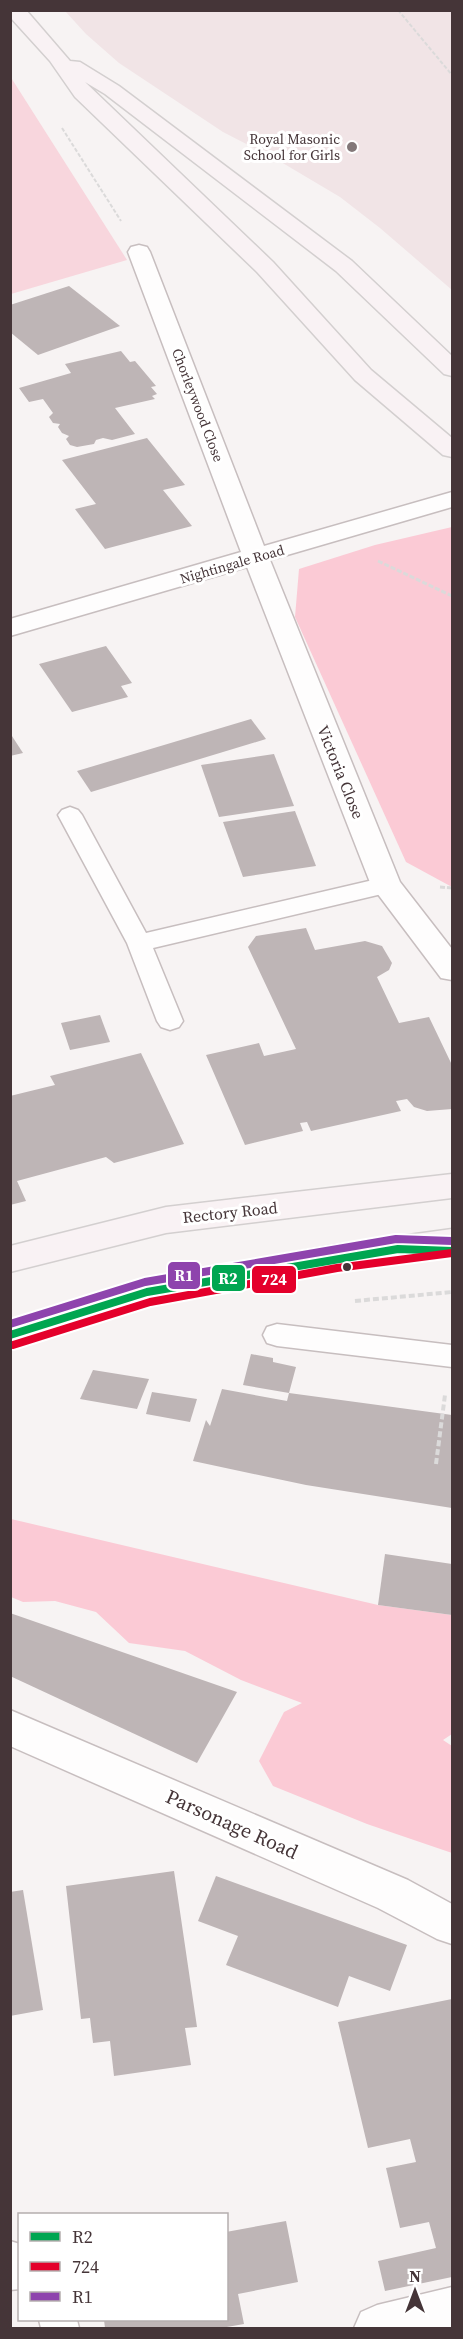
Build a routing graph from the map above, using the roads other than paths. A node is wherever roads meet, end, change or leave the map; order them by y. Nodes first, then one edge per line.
1 (15, 10) edge
2 (58, 57) junction
3 (139, 252) road end
4 (453, 369) edge
5 (453, 450) edge
6 (453, 499) edge
7 (256, 558) junction
8 (10, 628) edge
9 (70, 815) dead end
10 (386, 885) junction
11 (139, 943) junction
12 (453, 970) edge
13 (170, 1021) dead end
14 (453, 1186) edge
15 (453, 1242) edge
16 (398, 1249) junction
17 (453, 1251) edge
18 (10, 1259) edge
19 (10, 1335) edge
20 (277, 1335) dead end
21 (453, 1356) edge
22 (10, 1727) edge
23 (453, 1925) edge
24 (10, 2259) edge
25 (18, 2271) edge
26 (453, 2310) edge
27 (377, 2328) edge

1 - 2 main road
2 - 4 main road
2 - 5 main road
3 - 7 street, Chorleywood Close
6 - 7 street, Nightingale Road
7 - 8 street, Nightingale Road
7 - 10 street, Victoria Close
9 - 11 lane
10 - 11 lane
10 - 12 street, Victoria Close
11 - 13 lane
14 - 18 main road, Rectory Road
15 - 16 main road
16 - 17 street
16 - 19 main road
20 - 21 lane
22 - 23 street, Parsonage Road
24 - 25 lane
26 - 27 street

